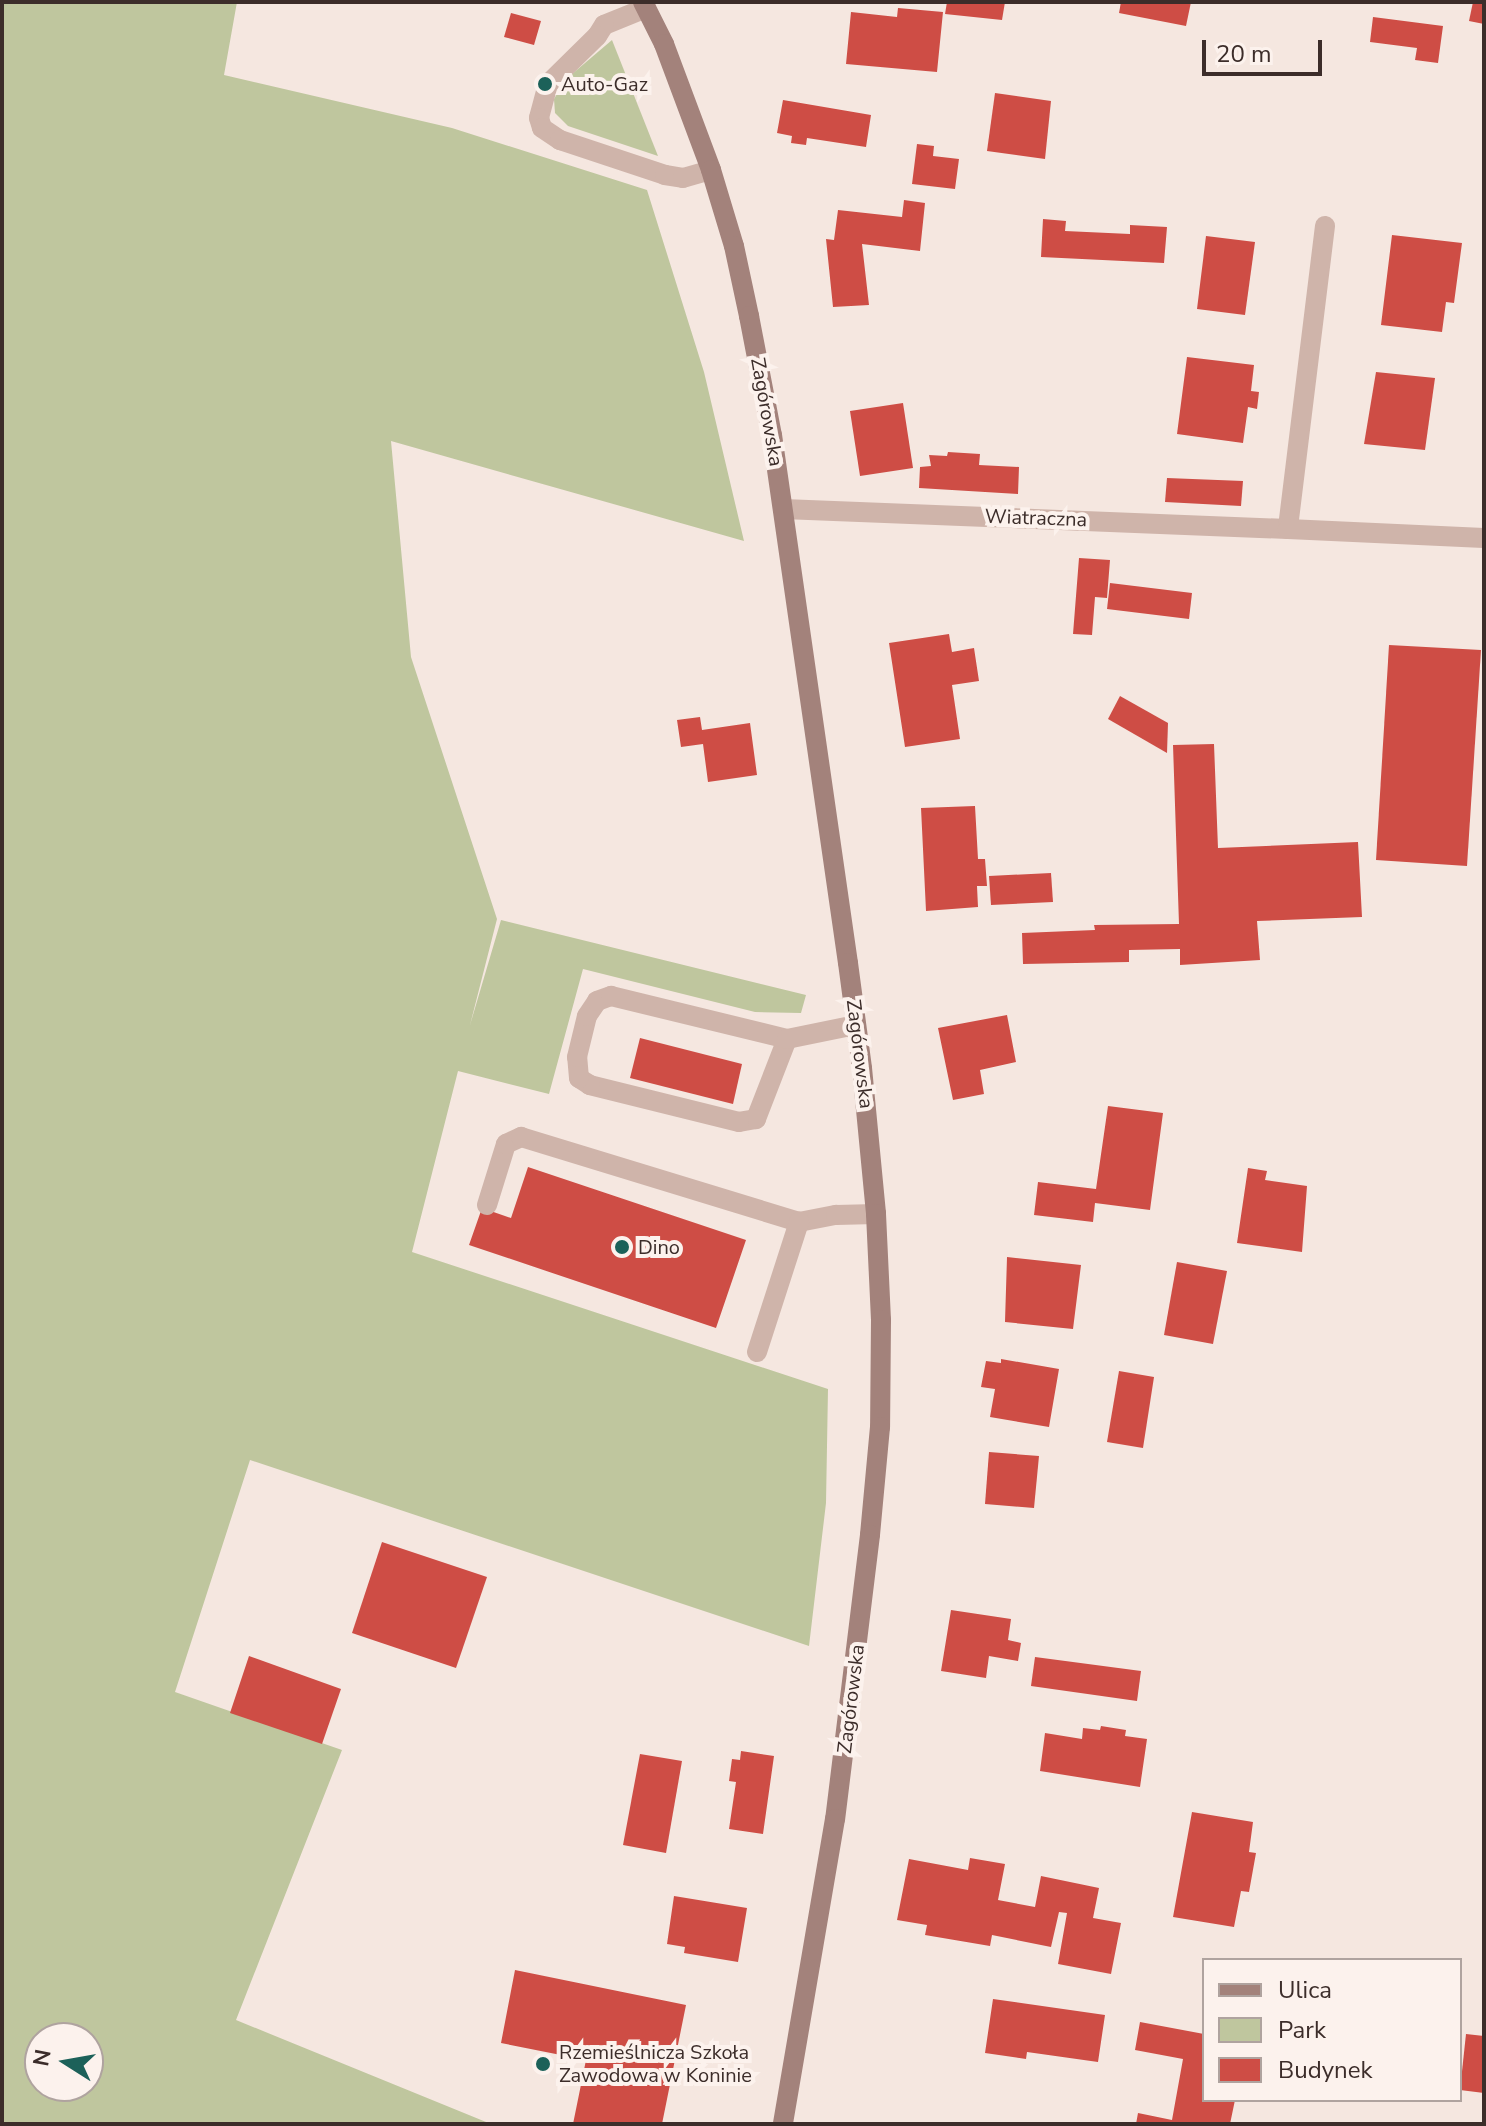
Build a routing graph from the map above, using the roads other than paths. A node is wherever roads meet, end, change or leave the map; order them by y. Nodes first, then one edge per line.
1 (645, 5) edge
2 (711, 170) junction
3 (1325, 226) dead end
4 (783, 509) junction
5 (1288, 529) junction
6 (1484, 538) edge
7 (856, 1025) junction
8 (787, 1039) junction
9 (487, 1205) dead end
10 (876, 1214) junction
11 (799, 1222) junction
12 (757, 1352) dead end
13 (783, 2124) edge

1 - 2 street, Zagórowska
1 - 2 street
2 - 4 street, Zagórowska
3 - 5 street
4 - 5 street, Wiatraczna
4 - 7 street, Zagórowska
5 - 6 street, Wiatraczna
7 - 8 street
7 - 10 street, Zagórowska
8 - 8 street
9 - 11 street
10 - 11 street
10 - 13 street, Zagórowska
11 - 12 street

